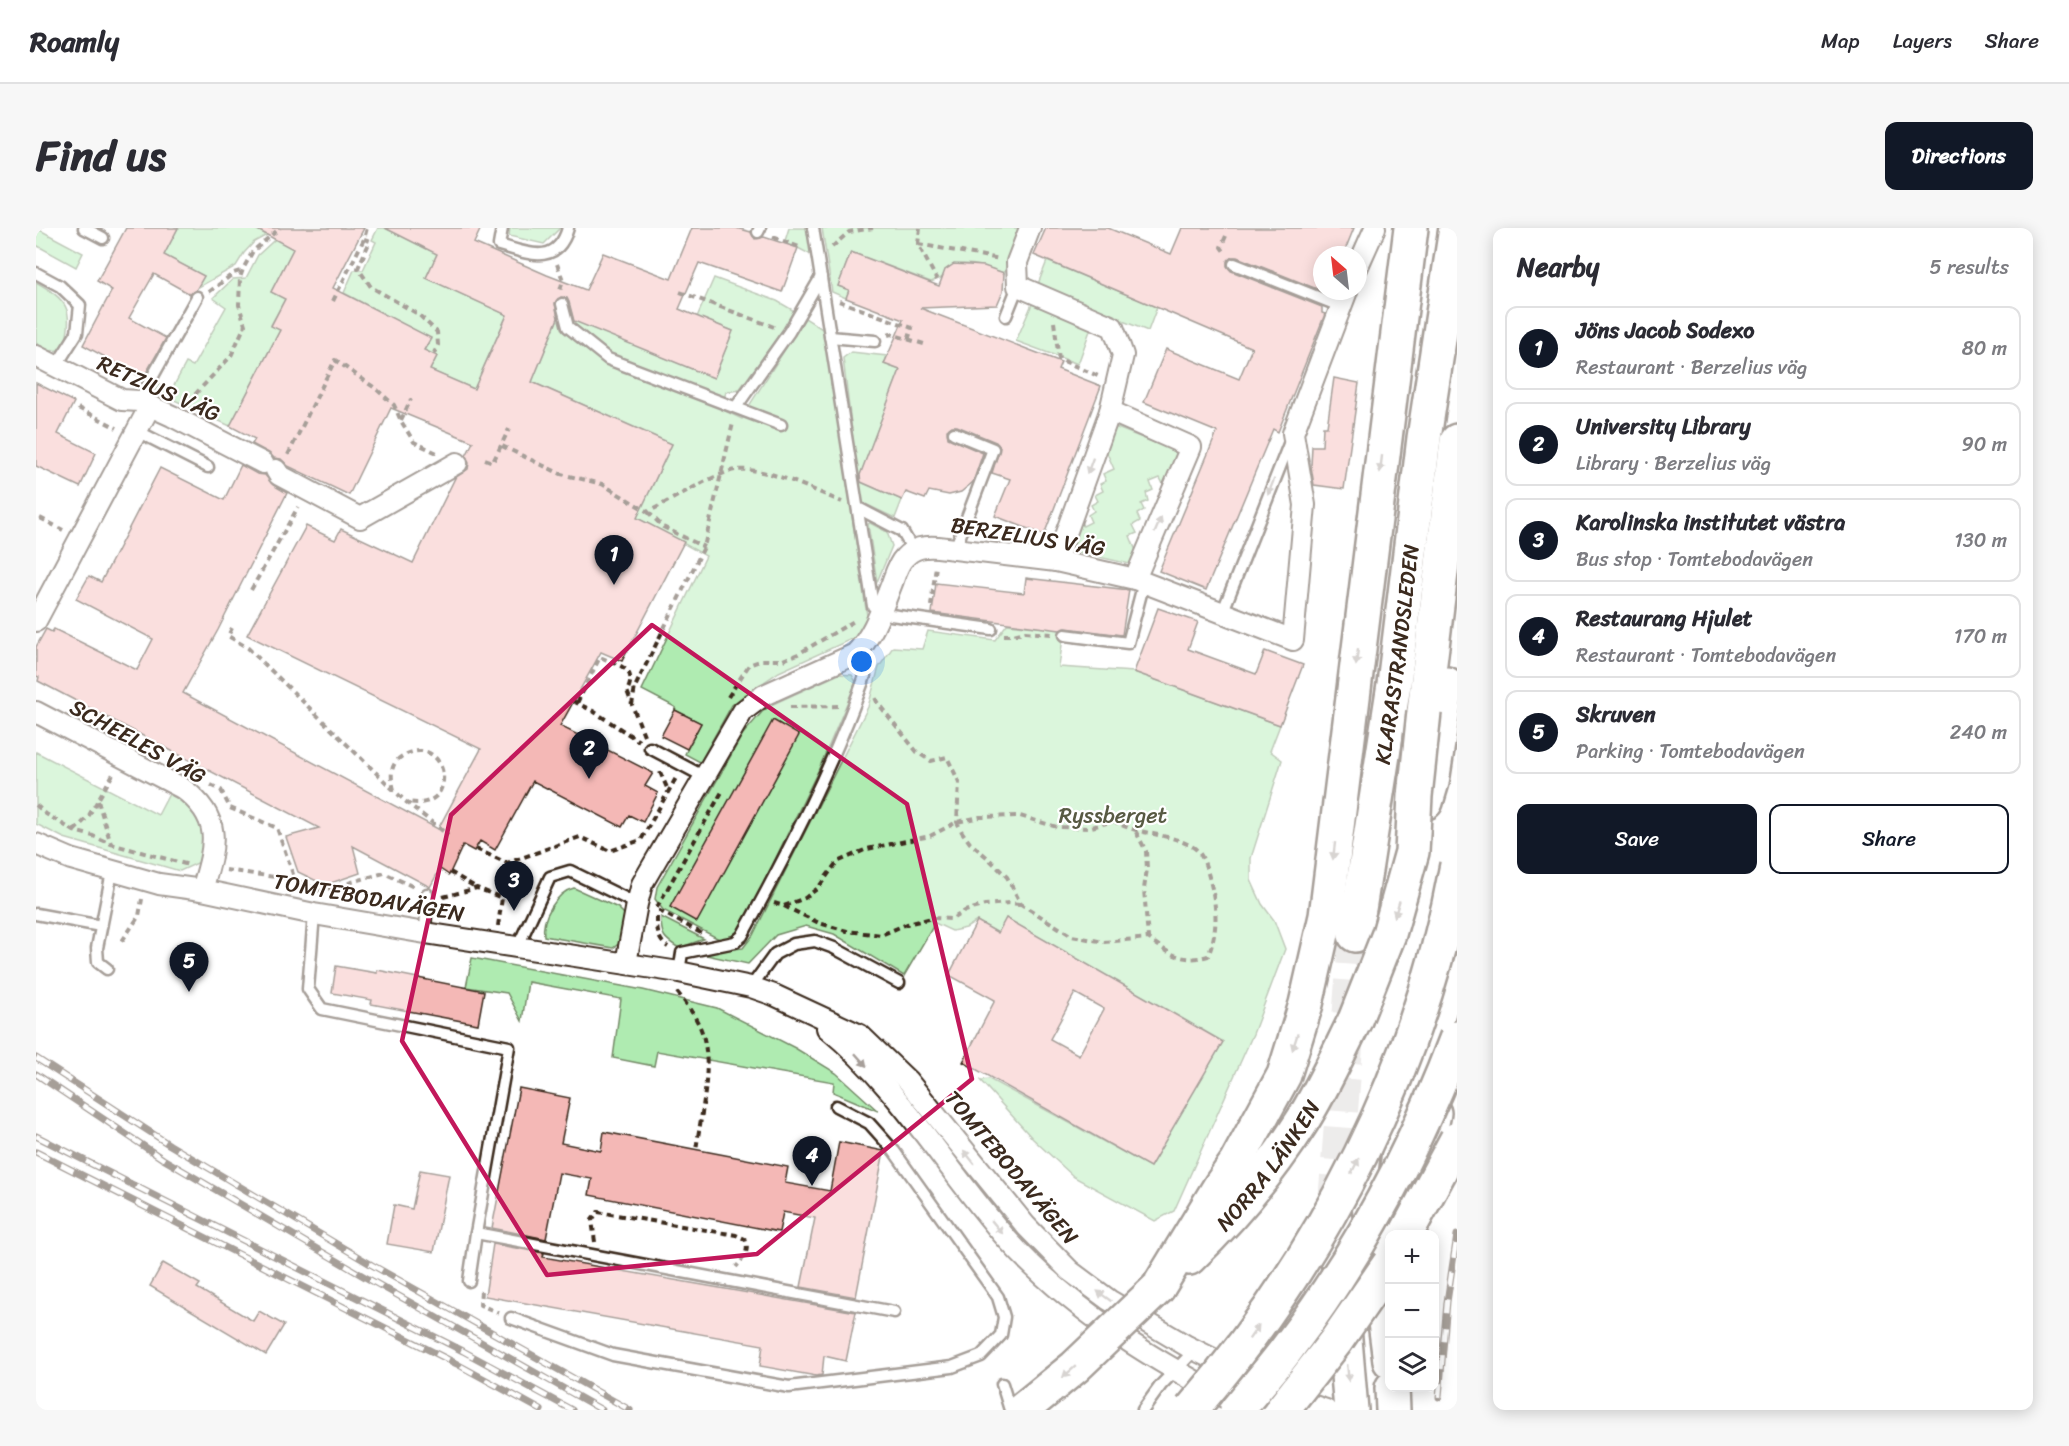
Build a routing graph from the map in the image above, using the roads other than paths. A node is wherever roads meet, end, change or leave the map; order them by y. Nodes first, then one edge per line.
1 (84, 228) edge
2 (502, 228) edge
3 (568, 228) edge
4 (813, 228) edge
5 (1030, 228) edge
6 (1375, 228) edge
7 (1411, 228) edge
8 (1456, 228) edge
9 (103, 238) dead end
10 (1367, 246) edge
11 (1406, 260) junction
12 (1234, 264) dead end
13 (36, 273) edge
14 (821, 276) junction
15 (1018, 286) junction
16 (1313, 289) edge
17 (197, 297) dead end
18 (1344, 300) edge
19 (562, 304) dead end
20 (1006, 316) dead end
21 (830, 337) junction
22 (875, 341) road end
23 (36, 356) edge
24 (56, 366) junction
25 (145, 404) junction
26 (736, 407) junction
27 (1110, 411) junction
28 (780, 425) dead end
29 (954, 433) dead end
30 (1293, 433) junction
31 (136, 434) junction
32 (1457, 441) edge
33 (457, 463) road end
34 (208, 467) dead end
35 (858, 508) junction
36 (946, 548) junction
37 (913, 550) junction
38 (1056, 561) junction
39 (1140, 580) junction
40 (881, 610) junction
41 (1223, 611) junction
42 (1457, 615) edge
43 (36, 621) edge
44 (991, 629) road end
45 (1065, 635) dead end
46 (855, 654) junction
47 (36, 712) edge
48 (1433, 713) junction
49 (650, 748) road end
50 (703, 776) junction
51 (36, 844) edge
52 (1457, 864) edge
53 (112, 872) junction
54 (202, 890) junction
55 (427, 894) road end
56 (645, 902) junction
57 (36, 914) edge
58 (314, 914) junction
59 (101, 926) junction
60 (425, 933) junction
61 (518, 946) junction
62 (1457, 955) edge
63 (627, 963) junction
64 (107, 969) dead end
65 (679, 972) junction
66 (899, 983) dead end
67 (751, 987) junction
68 (801, 1007) junction
69 (1457, 1037) edge
70 (836, 1106) dead end
71 (1457, 1139) edge
72 (1334, 1210) tunnel mouth
73 (1391, 1230) edge
74 (1409, 1230) edge
75 (1410, 1230) edge
76 (476, 1233) junction
77 (1385, 1269) edge
78 (470, 1281) dead end
79 (1386, 1284) edge
80 (1158, 1288) junction
81 (894, 1312) dead end
82 (511, 1318) dead end
83 (1387, 1338) edge
84 (1191, 1348) junction
85 (1171, 1369) junction
86 (1002, 1384) dead end
87 (1392, 1392) edge
88 (1010, 1410) edge
89 (1022, 1410) edge
90 (1143, 1410) edge
91 (1191, 1410) edge
92 (1237, 1410) edge
93 (1249, 1410) edge
94 (1282, 1410) edge
95 (1326, 1410) edge
96 (1351, 1410) edge
97 (1393, 1410) edge

1 - 9 lane
2 - 3 lane
4 - 14 lane
5 - 15 street
6 - 10 street
7 - 11 highway
8 - 11 highway, KLARASTRANDSLEDEN
11 -> 80 highway
12 - 16 lane
13 - 24 lane
14 - 21 lane
14 - 26 lane
15 - 20 lane
15 - 27 street
17 - 25 lane
18 - 30 street, BERZELIUS VÄG
19 - 26 lane
21 - 22 lane
21 - 35 lane
23 - 24 street, RETZIUS VÄG
24 - 25 street, RETZIUS VÄG
25 - 31 street
25 - 33 street, RETZIUS VÄG
26 - 28 lane
27 -> 38 street
39 -> 27 street
29 - 36 lane
30 -> 41 lane
30 - 41 street, BERZELIUS VÄG
31 - 34 lane
31 - 43 street
32 - 48 highway, NORRA LÄNKEN
35 - 37 lane
35 - 40 lane
36 - 37 street, BERZELIUS VÄG
36 - 38 street, BERZELIUS VÄG
37 - 40 street
38 - 39 street, BERZELIUS VÄG
39 - 41 street, BERZELIUS VÄG
39 - 45 lane
40 - 44 lane
40 - 46 street
42 - 48 highway, NORRA LÄNKEN
46 - 50 street
46 - 65 lane
47 - 54 street, SCHEELES VÄG
48 -> 80 highway, NORRA LÄNKEN, bridge
49 - 50 lane
50 - 56 street
51 - 53 street, TOMTEBODAVÄGEN
91 -> 52 highway, bridge
53 - 54 street, TOMTEBODAVÄGEN
53 - 59 lane
54 - 58 street, TOMTEBODAVÄGEN
55 - 60 lane
56 - 61 lane
56 - 63 street
57 - 59 lane
58 - 60 street, TOMTEBODAVÄGEN
58 - 76 lane
59 - 64 lane
60 - 61 street, TOMTEBODAVÄGEN
61 - 63 street, TOMTEBODAVÄGEN
62 - 73 highway
63 - 65 street, TOMTEBODAVÄGEN
65 - 67 street, TOMTEBODAVÄGEN
66 - 67 lane
67 - 68 street, TOMTEBODAVÄGEN
84 -> 68 street, TOMTEBODAVÄGEN
68 -> 85 street, TOMTEBODAVÄGEN
69 - 74 highway
69 - 92 highway, bridge
70 - 82 lane
71 - 75 highway, bridge
72 -> 96 highway
76 - 78 lane
76 - 81 lane
77 - 94 highway, bridge
79 - 83 highway
80 -> 89 highway, NORRA LÄNKEN, bridge
84 - 85 lane
84 - 95 street, TOMTEBODAVÄGEN, bridge
85 - 90 lane
85 - 93 street, TOMTEBODAVÄGEN
86 - 88 lane
87 - 97 highway

